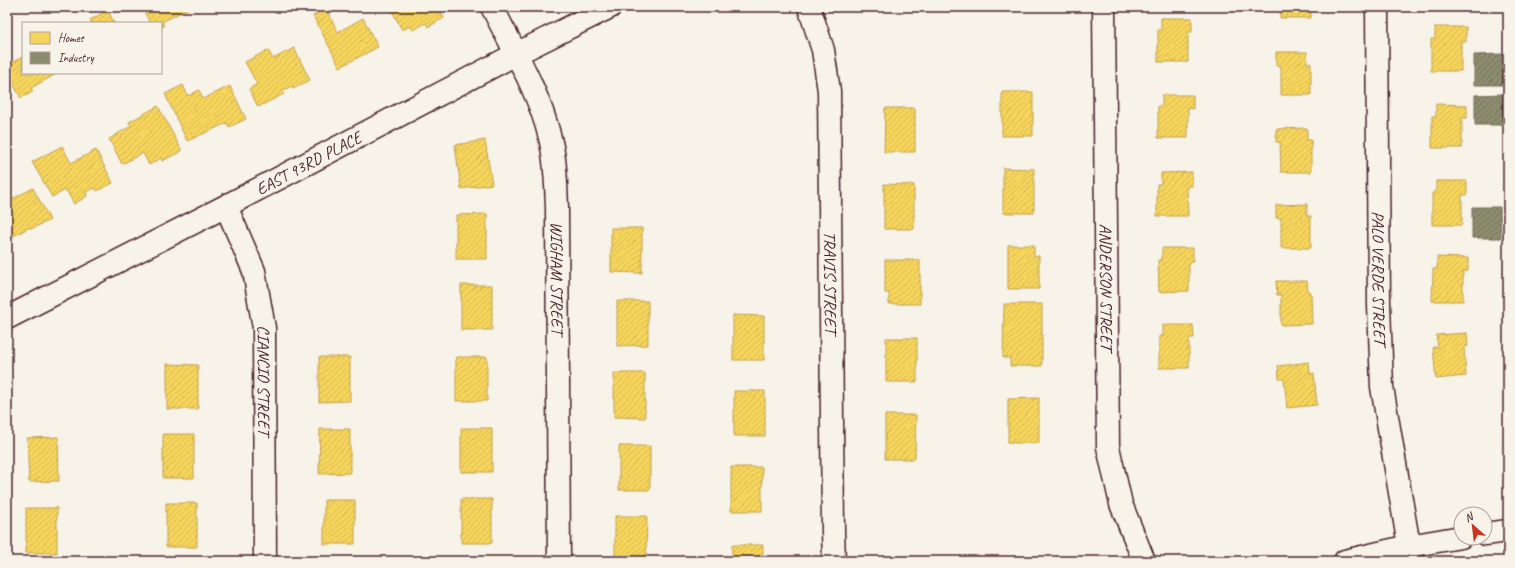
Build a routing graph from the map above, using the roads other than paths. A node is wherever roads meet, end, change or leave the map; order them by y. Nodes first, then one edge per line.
1 (492, 7) edge
2 (610, 7) edge
3 (810, 7) edge
4 (1104, 7) edge
5 (1377, 7) edge
6 (516, 54) junction
7 (226, 206) junction
8 (7, 318) edge
9 (1508, 532) edge
10 (1493, 533) edge
11 (1453, 538) edge
12 (1409, 546) junction
13 (266, 561) edge
14 (559, 561) edge
15 (834, 561) edge
16 (1144, 561) edge
17 (1345, 561) edge

1 - 6 street, WIGHAM STREET
2 - 6 street, EAST 93RD PLACE
3 - 15 street, TRAVIS STREET
4 - 16 street, ANDERSON STREET
5 - 12 street, PALO VERDE STREET
6 - 7 street, EAST 93RD PLACE
6 - 14 street, WIGHAM STREET
7 - 8 street, EAST 93RD PLACE
7 - 13 street, CIANCIO STREET
9 - 10 street
11 - 12 street
12 - 17 street

